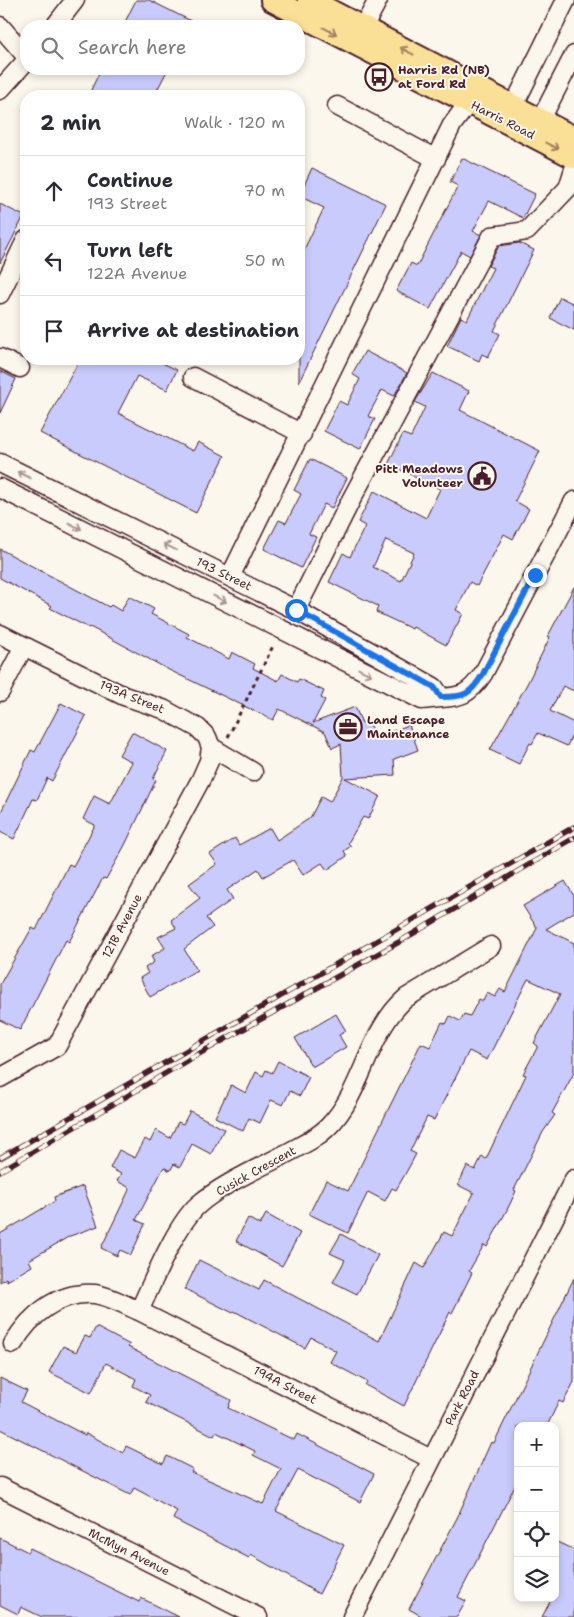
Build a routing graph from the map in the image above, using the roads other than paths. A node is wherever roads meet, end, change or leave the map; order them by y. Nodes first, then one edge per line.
1 (75, 0) edge
2 (272, 0) edge
3 (309, 0) edge
4 (378, 0) edge
5 (566, 0) edge
6 (60, 20) edge
7 (0, 26) edge
8 (363, 28) junction
9 (20, 49) edge
10 (572, 65) edge
11 (20, 68) edge
12 (0, 90) edge
13 (469, 102) junction
14 (336, 106) dead end
15 (513, 107) junction
16 (540, 121) junction
17 (574, 138) edge
18 (574, 157) edge
19 (436, 159) junction
20 (574, 169) edge
21 (20, 252) edge
22 (0, 294) edge
23 (0, 358) edge
24 (20, 368) dead end
25 (193, 377) dead end
26 (302, 434) junction
27 (0, 463) edge
28 (0, 488) edge
29 (574, 501) edge
30 (230, 577) junction
31 (296, 610) junction
32 (0, 634) edge
33 (24, 646) junction
34 (0, 692) edge
35 (441, 697) junction
36 (216, 750) junction
37 (253, 772) dead end
38 (491, 946) dead end
39 (0, 1078) edge
40 (574, 1179) edge
41 (139, 1311) junction
42 (13, 1344) dead end
43 (431, 1459) junction
44 (0, 1487) edge
45 (258, 1617) edge
46 (352, 1617) edge

1 - 6 street
2 -> 13 main road, Harris Road
3 - 8 main road, Harris Road
4 - 8 street
5 - 15 street
7 - 9 street
15 -> 8 main road, Harris Road
10 - 16 street
11 - 12 street
13 -> 18 main road, Harris Road
13 - 19 street
14 - 19 street
15 - 16 main road, Harris Road
16 - 17 main road, Harris Road
19 - 26 street
20 - 31 street
21 - 22 street
23 - 24 street
25 - 26 street
26 - 30 street
30 -> 27 street, 193 Street
28 -> 35 street, 193 Street
29 - 35 street, 193 Street
30 - 31 street, 193 Street
31 - 35 street, 193 Street
32 - 33 street, 193A Street
33 - 34 street
33 - 36 street, 193A Street
36 - 37 street, 193A Street
36 - 39 street, 121B Avenue
38 - 41 street, Cusick Crescent
40 - 43 street, Park Road
41 - 42 street
41 - 43 street, 194A Street
43 - 46 street, Park Road
44 - 45 street, McMyn Avenue

